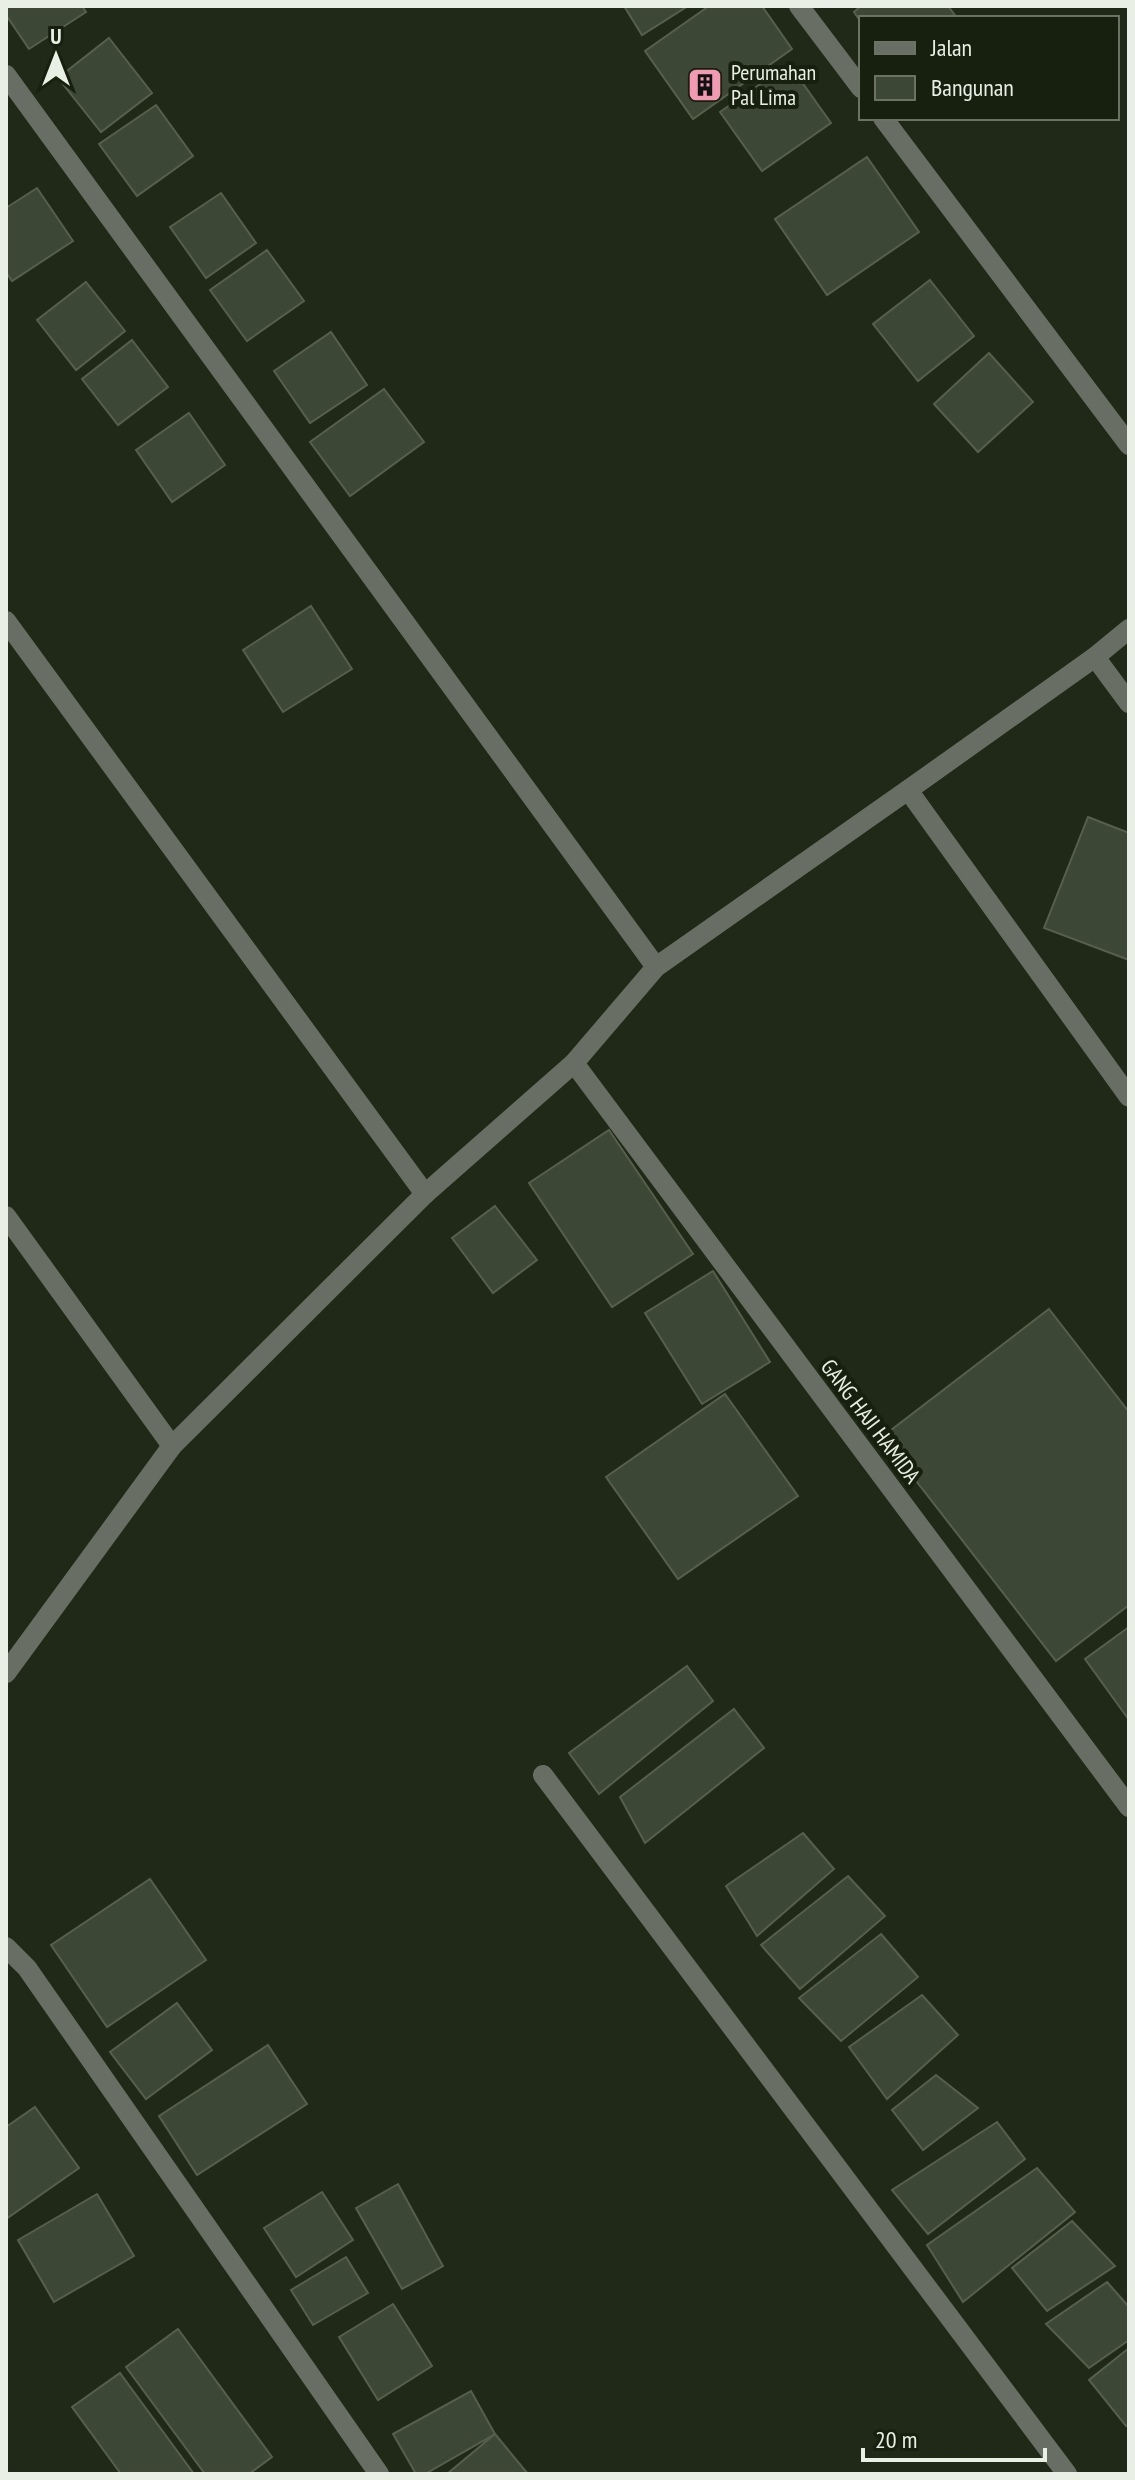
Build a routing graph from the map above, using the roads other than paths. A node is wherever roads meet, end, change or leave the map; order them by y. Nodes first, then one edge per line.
1 (799, 6) edge
2 (6, 75) edge
3 (859, 85) edge
4 (885, 120) edge
5 (1129, 445) edge
6 (6, 621) edge
7 (1129, 629) edge
8 (1095, 657) junction
9 (1129, 703) edge
10 (908, 790) junction
11 (656, 967) junction
12 (574, 1063) junction
13 (1129, 1097) edge
14 (425, 1194) junction
15 (6, 1216) edge
16 (172, 1446) junction
17 (6, 1673) edge
18 (543, 1775) dead end
19 (1129, 1807) edge
20 (6, 1947) edge
21 (379, 2474) edge
22 (1067, 2474) edge

1 - 3 street
2 - 11 street
4 - 5 street
6 - 14 street
7 - 8 street
8 - 9 street
8 - 10 street
10 - 11 street
10 - 13 street
11 - 12 street
12 - 14 street
12 - 19 street, GANG HAJI HAMIDA
14 - 16 street
15 - 16 street
16 - 17 street
18 - 22 street
20 - 21 street

